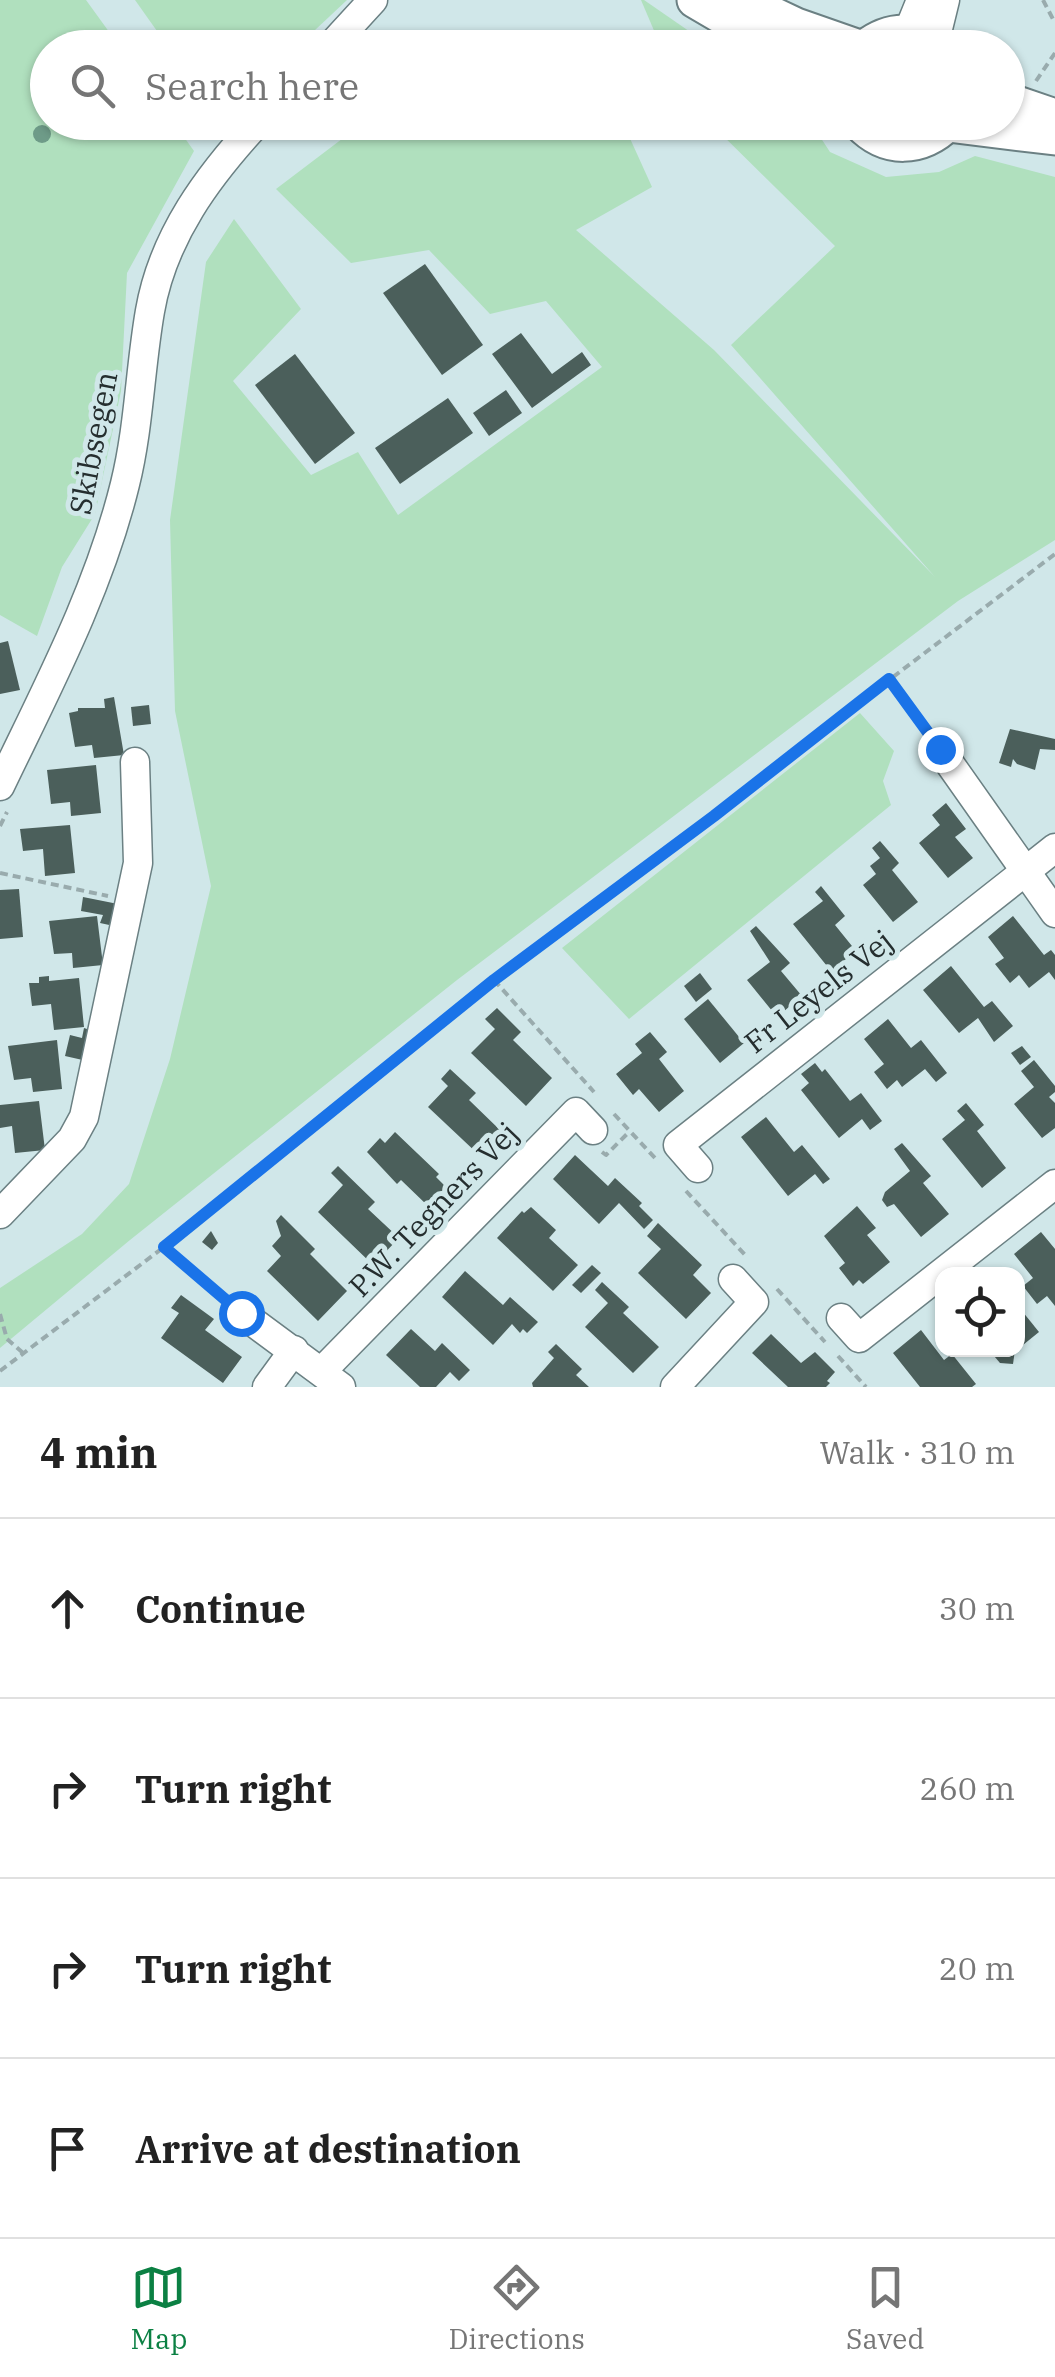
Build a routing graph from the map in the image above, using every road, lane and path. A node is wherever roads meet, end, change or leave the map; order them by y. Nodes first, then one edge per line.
1 (374, 0) edge
2 (695, 0) edge
3 (741, 0) edge
4 (945, 0) edge
5 (1043, 0) edge
6 (1055, 22) edge
7 (346, 30) edge
8 (746, 30) edge
9 (808, 30) edge
10 (927, 30) edge
11 (1055, 53) edge
12 (1025, 88) edge
13 (1025, 101) edge
14 (1055, 117) edge
15 (1025, 133) edge
16 (1055, 137) edge
17 (242, 140) edge
18 (882, 140) edge
19 (926, 140) edge
20 (1055, 554) edge
21 (889, 679) junction
22 (135, 762) dead end
23 (950, 764) joint
24 (0, 786) edge
25 (1055, 848) edge
26 (1024, 870) junction
27 (0, 873) edge
28 (130, 901) junction
29 (1055, 912) edge
30 (593, 1130) dead end
31 (698, 1168) dead end
32 (1055, 1184) edge
33 (0, 1214) edge
34 (164, 1247) junction
35 (732, 1279) dead end
36 (241, 1313) joint
37 (0, 1314) edge
38 (841, 1318) dead end
39 (294, 1350) junction
40 (22, 1353) junction
41 (0, 1371) edge
42 (331, 1379) edge
43 (267, 1387) edge
44 (675, 1387) edge

1 - 7 street
2 - 8 street
3 - 9 street
4 - 10 street
5 - 6 path
11 - 12 path
13 - 14 street
15 - 16 street
17 - 24 street, Skibsegen
18 - 19 street
20 - 21 path
21 - 23 path
21 - 34 path
22 - 28 street
23 - 26 street
25 - 26 street, Fr Leyels Vej
26 - 29 street
26 - 31 street, Fr Leyels Vej
27 - 28 path
28 - 33 street
30 - 42 street, P.W. Tegners Vej
32 - 38 street
34 - 36 path
34 - 40 path
35 - 44 street
36 - 39 street, P.W. Tegners Vej
37 - 40 path
39 - 42 street, P.W. Tegners Vej
39 - 43 street
40 - 41 path

